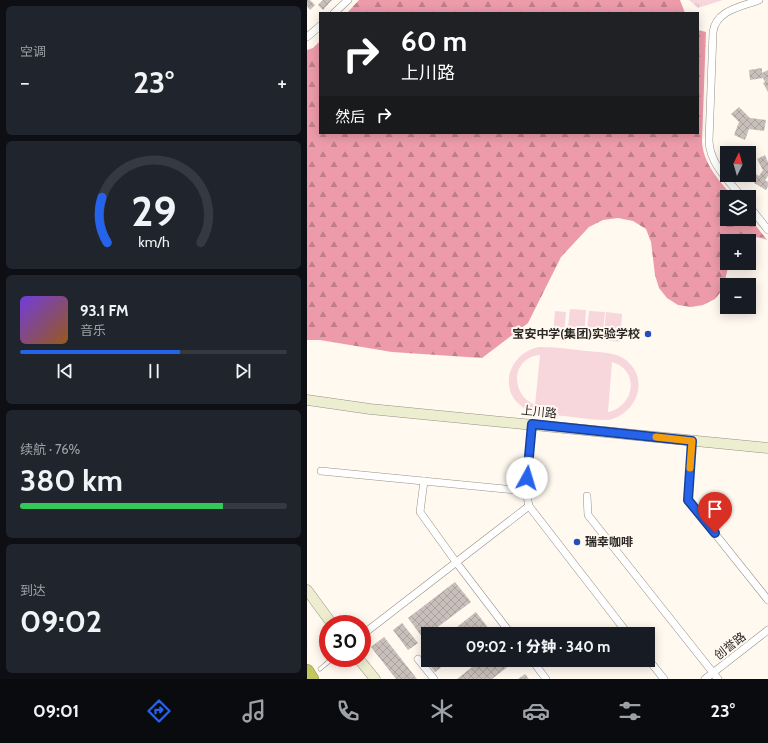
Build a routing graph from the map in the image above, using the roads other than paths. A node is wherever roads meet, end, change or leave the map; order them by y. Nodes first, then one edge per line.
1 (348, 0) edge
2 (759, 0) edge
3 (335, 12) edge
4 (319, 27) edge
5 (308, 36) edge
6 (737, 190) edge
7 (756, 215) edge
8 (768, 230) edge
9 (307, 400) edge
10 (532, 424) junction
11 (692, 441) junction
12 (768, 448) edge
13 (321, 471) dead end
14 (425, 481) junction
15 (526, 491) junction
16 (587, 496) dead end
17 (529, 506) junction
18 (456, 562) junction
19 (307, 590) edge
20 (768, 600) edge
21 (325, 615) edge
22 (371, 627) edge
23 (506, 627) edge
24 (624, 627) edge
25 (768, 630) edge
26 (418, 659) dead end
27 (365, 667) edge
28 (537, 667) edge
29 (654, 667) edge
30 (713, 673) junction
31 (375, 679) edge
32 (434, 679) edge
33 (546, 679) edge
34 (664, 679) edge
35 (705, 679) edge
36 (718, 679) edge

1 - 3 street
2 - 6 street
4 - 5 street
7 - 8 street
9 - 10 main road, 上川路
10 - 11 main road, 上川路
10 - 15 street
11 - 12 main road, 上川路
11 - 20 street
13 - 14 street
14 - 15 street
14 - 18 street
15 - 17 street
16 - 30 street
17 - 18 street
17 - 24 street
18 - 22 street
18 - 23 street
19 - 21 main road
25 - 30 street, 创誉路
26 - 32 street
27 - 31 main road
28 - 33 street
29 - 34 street
30 - 35 street, 创誉路
30 - 36 street

